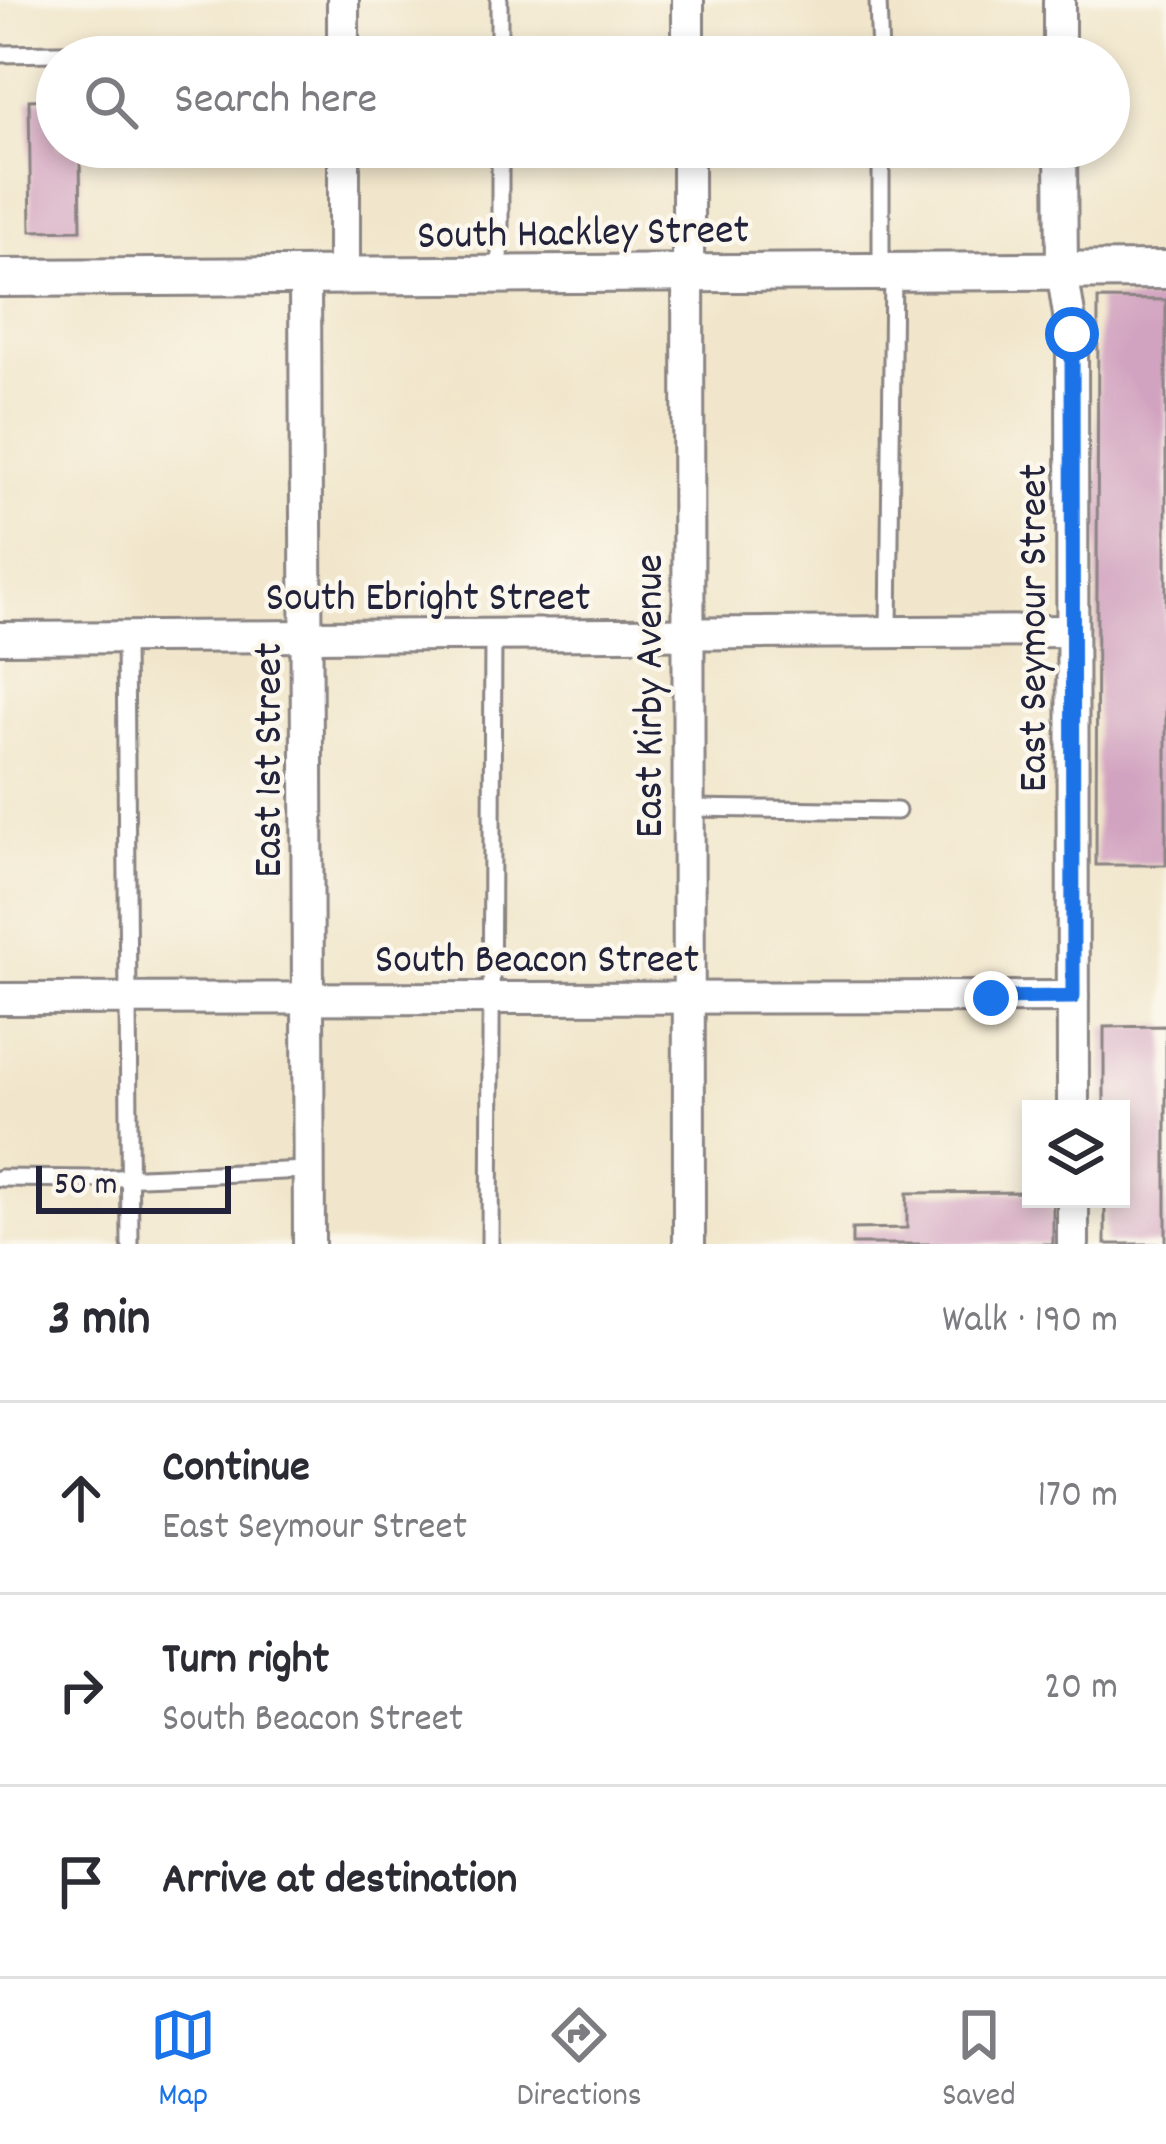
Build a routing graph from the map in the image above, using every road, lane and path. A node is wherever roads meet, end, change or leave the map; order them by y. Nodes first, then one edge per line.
1 (343, 0) edge
2 (499, 0) edge
3 (688, 0) edge
4 (878, 0) edge
5 (1058, 0) edge
6 (343, 36) edge
7 (500, 36) edge
8 (688, 36) edge
9 (879, 36) edge
10 (1059, 36) edge
11 (0, 54) edge
12 (36, 54) edge
13 (344, 168) edge
14 (500, 168) edge
15 (688, 168) edge
16 (882, 168) edge
17 (1060, 168) edge
18 (887, 269) junction
19 (1062, 270) junction
20 (1166, 270) edge
21 (687, 274) junction
22 (500, 275) junction
23 (305, 277) junction
24 (344, 277) junction
25 (0, 278) edge
26 (890, 632) junction
27 (1072, 632) junction
28 (688, 634) junction
29 (493, 635) junction
30 (307, 636) junction
31 (0, 638) edge
32 (125, 638) junction
33 (688, 808) junction
34 (897, 811) dead end
35 (308, 997) junction
36 (1073, 997) junction
37 (130, 998) junction
38 (488, 998) junction
39 (688, 998) junction
40 (0, 999) edge
41 (1073, 1100) edge
42 (308, 1170) junction
43 (130, 1176) junction
44 (0, 1178) edge
45 (1073, 1208) edge
46 (130, 1244) edge
47 (309, 1244) edge
48 (490, 1244) edge
49 (689, 1244) edge
50 (1073, 1244) edge

1 - 6 street
2 - 7 lane
3 - 8 street
4 - 9 lane
5 - 10 street
11 - 12 lane
13 - 24 street
14 - 22 lane
15 - 21 street, East Kirby Avenue
16 - 18 lane
17 - 19 street, East Seymour Street
18 - 19 street, South Hackley Street
18 - 21 street, South Hackley Street
18 - 26 lane
19 - 20 street, South Hackley Street
19 - 27 street, East Seymour Street
21 - 22 street, South Hackley Street
21 - 28 street, East Kirby Avenue
22 - 24 street, South Hackley Street
23 - 24 street, South Hackley Street
23 - 25 street, South Hackley Street
23 - 30 street, East 1st Street
26 - 27 street, South Ebright Street
26 - 28 street, South Ebright Street
27 - 36 street, East Seymour Street
28 - 29 street, South Ebright Street
28 - 33 street, East Kirby Avenue
29 - 30 street, South Ebright Street
29 - 38 lane
30 - 32 street, South Ebright Street
30 - 35 street, East 1st Street
31 - 32 street, South Ebright Street
32 - 37 lane
33 - 34 lane
33 - 39 street, East Kirby Avenue
35 - 37 street, South Beacon Street
35 - 38 street, South Beacon Street
35 - 42 street, East 1st Street
36 - 39 street, South Beacon Street
36 - 41 street, East Seymour Street
37 - 40 street, South Beacon Street
37 - 43 lane
38 - 39 street, South Beacon Street
38 - 48 lane
39 - 49 street, East Kirby Avenue
42 - 43 lane
42 - 47 street, East 1st Street
43 - 44 lane
43 - 46 lane
45 - 50 street

